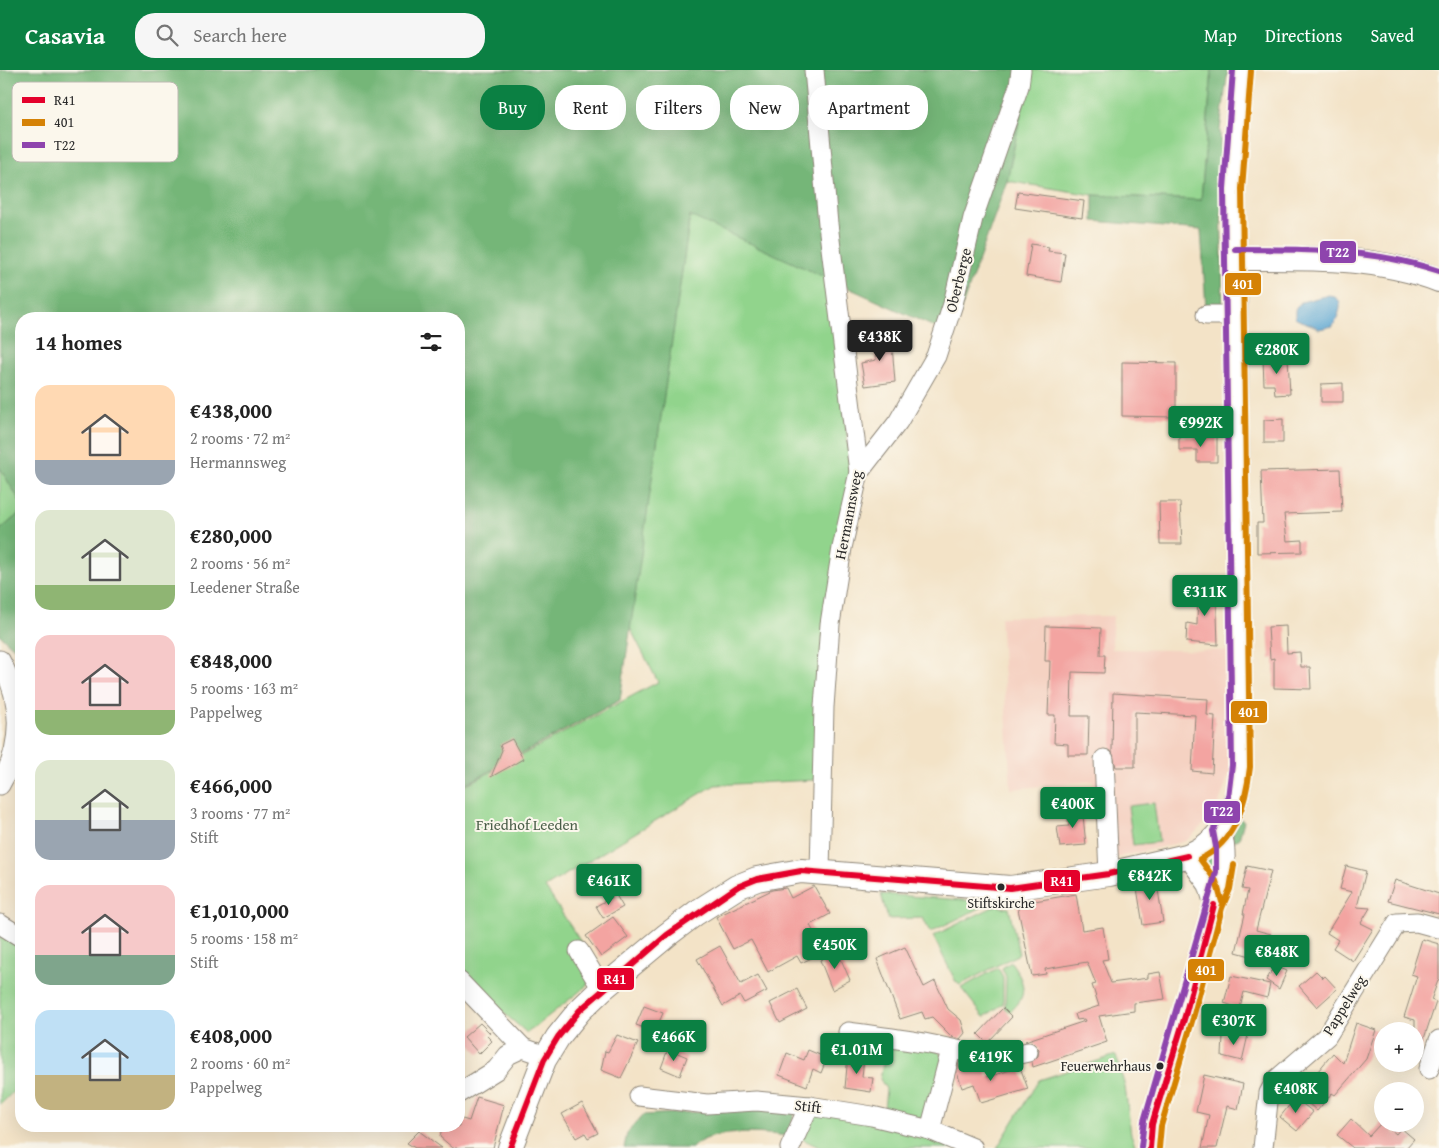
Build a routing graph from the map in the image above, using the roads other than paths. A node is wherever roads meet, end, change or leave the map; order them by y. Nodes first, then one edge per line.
1 (814, 70) edge
2 (1021, 70) edge
3 (1242, 70) edge
4 (1235, 258) junction
5 (1439, 280) edge
6 (1206, 315) dead end
7 (1234, 315) junction
8 (859, 472) junction
9 (0, 660) edge
10 (15, 705) edge
11 (15, 744) edge
12 (1104, 759) dead end
13 (0, 785) edge
14 (1222, 832) junction
15 (1187, 856) junction
16 (820, 871) junction
17 (1109, 874) junction
18 (1214, 905) junction
19 (0, 924) edge
20 (1439, 928) edge
21 (15, 933) edge
22 (579, 951) dead end
23 (465, 987) edge
24 (602, 989) junction
25 (848, 1032) dead end
26 (1439, 1040) edge
27 (523, 1048) junction
28 (951, 1050) junction
29 (1028, 1052) dead end
30 (545, 1058) junction
31 (1429, 1069) dead end
32 (465, 1089) edge
33 (639, 1096) dead end
34 (809, 1106) junction
35 (930, 1130) junction
36 (964, 1146) edge
37 (510, 1148) edge
38 (790, 1148) edge
39 (1150, 1148) edge
40 (1263, 1148) edge

1 - 8 street, Hermannsweg
2 - 8 street, Oberberge
3 - 4 street
4 - 5 main road
4 - 7 main road
6 - 7 street
7 - 14 main road
8 - 16 street, Hermannsweg
9 - 10 street
11 - 13 street
12 - 17 street
14 - 15 main road
14 - 18 street
15 - 17 main road
15 - 18 street
16 - 17 main road
16 - 24 main road
18 - 39 street
19 - 21 street
20 - 40 street, Pappelweg
22 - 24 street
23 - 27 street
24 - 30 main road
25 - 28 street
26 - 31 street
27 - 30 street
27 - 32 street
28 - 29 street
28 - 35 street
30 - 37 main road
33 - 34 street, Stift
34 - 35 street, Stift
34 - 38 street
35 - 36 street, Stift

